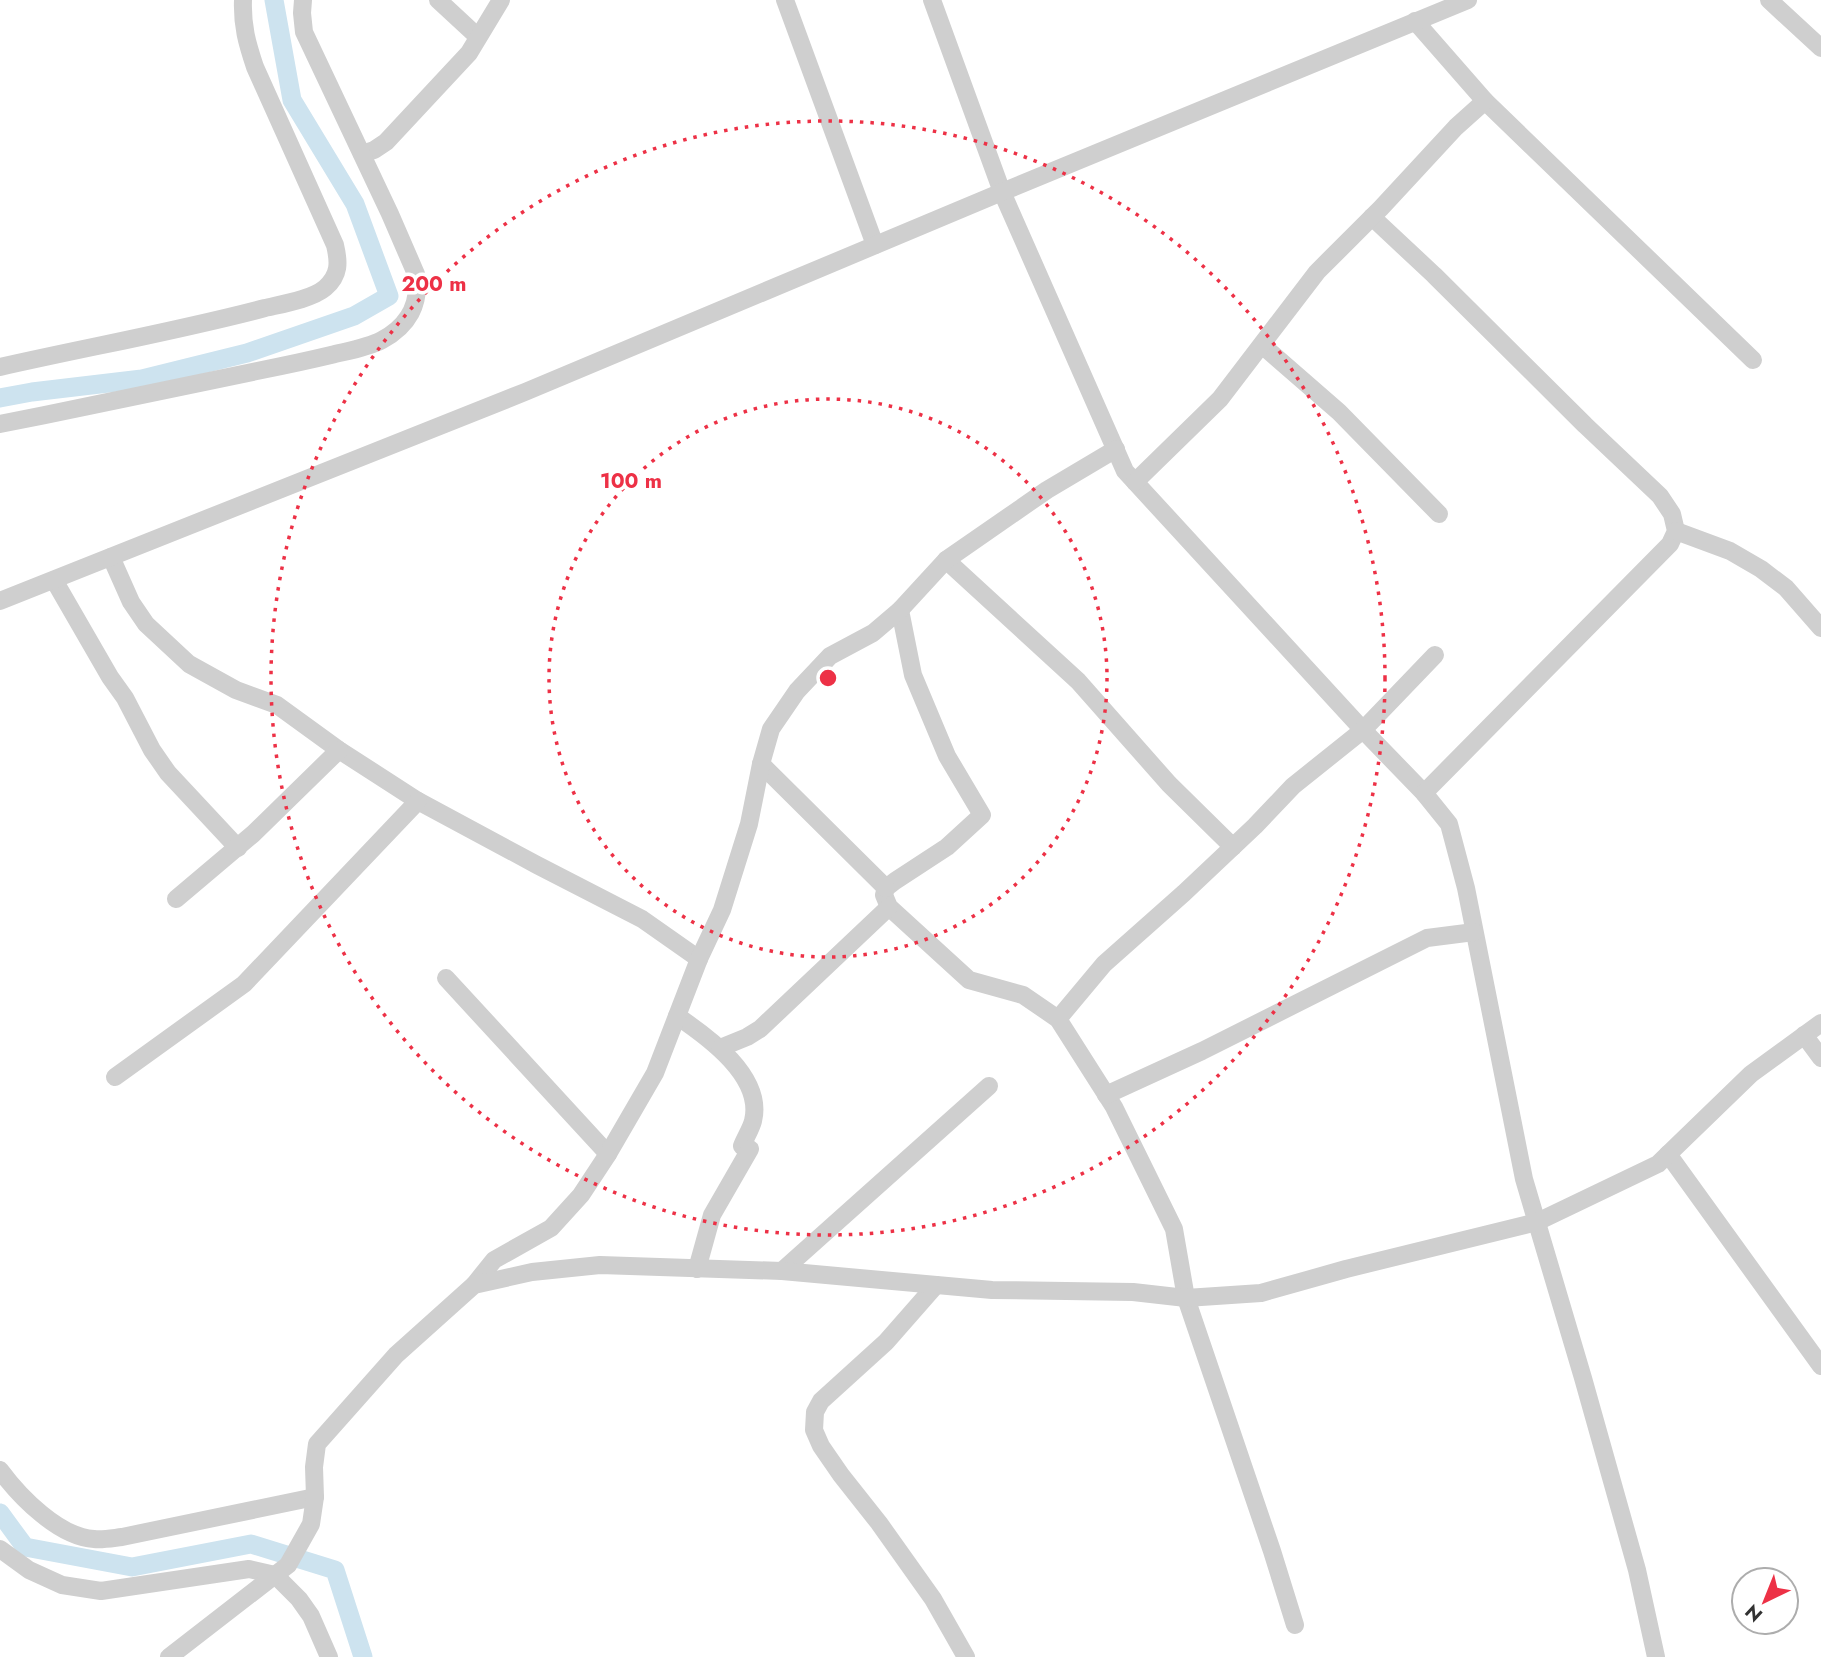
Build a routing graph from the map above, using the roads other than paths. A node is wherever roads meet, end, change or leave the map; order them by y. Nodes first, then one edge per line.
1 (243, 0) edge
2 (303, 0) edge
3 (438, 0) edge
4 (501, 0) edge
5 (785, 0) edge
6 (932, 0) edge
7 (1468, 0) edge
8 (1769, 0) edge
9 (1415, 21) junction
10 (478, 37) junction
11 (1821, 48) edge
12 (1485, 101) junction
13 (374, 149) junction
14 (1002, 191) junction
15 (1372, 217) junction
16 (874, 245) junction
17 (1262, 345) junction
18 (1753, 359) dead end
19 (0, 367) edge
20 (0, 424) edge
21 (1116, 449) junction
22 (1135, 482) junction
23 (1439, 514) dead end
24 (1675, 531) junction
25 (111, 557) junction
26 (946, 560) junction
27 (54, 580) junction
28 (0, 601) edge
29 (900, 610) junction
30 (1821, 628) edge
31 (1435, 655) dead end
32 (1363, 730) junction
33 (339, 750) junction
34 (761, 764) junction
35 (1424, 793) junction
36 (418, 801) junction
37 (1233, 847) junction
38 (238, 848) junction
39 (886, 888) junction
40 (176, 899) dead end
41 (889, 907) junction
42 (1475, 932) junction
43 (699, 959) junction
44 (446, 978) dead end
45 (677, 1016) junction
46 (1058, 1019) junction
47 (1821, 1023) edge
48 (1804, 1035) junction
49 (720, 1048) junction
50 (1821, 1058) edge
51 (115, 1077) dead end
52 (989, 1086) dead end
53 (1106, 1095) junction
54 (608, 1154) junction
55 (1668, 1154) junction
56 (1536, 1222) junction
57 (697, 1269) junction
58 (782, 1271) junction
59 (474, 1285) junction
60 (936, 1285) junction
61 (1186, 1298) junction
62 (1821, 1366) edge
63 (0, 1470) edge
64 (315, 1497) junction
65 (0, 1549) edge
66 (281, 1570) junction
67 (1295, 1625) dead end
68 (169, 1657) edge
69 (329, 1657) edge
70 (966, 1657) edge
71 (1656, 1657) edge

1 - 19 street
2 - 13 street
3 - 10 street
4 - 10 street
5 - 16 street
6 - 14 street
7 - 9 street
8 - 11 street
9 - 12 street
9 - 14 street
10 - 13 street
12 - 15 street
12 - 18 street
13 - 20 street
14 - 16 street
14 - 21 street
15 - 17 street
15 - 24 street
16 - 25 street
17 - 22 street
17 - 23 street
21 - 22 street
21 - 26 street
22 - 32 street
24 - 30 street
24 - 35 street
25 - 27 street
25 - 33 street
26 - 29 street
26 - 37 street
27 - 28 street
27 - 38 street
29 - 34 street
29 - 39 street
31 - 32 street
32 - 35 street
32 - 37 street
33 - 36 street
33 - 38 street
34 - 39 street
34 - 43 street
35 - 42 street
36 - 43 street
36 - 51 street
37 - 46 street
38 - 40 street
39 - 41 street
41 - 46 street
41 - 49 street
42 - 53 street
42 - 56 street
43 - 45 street
44 - 54 street
45 - 49 street
45 - 54 street
46 - 53 street
47 - 48 street
48 - 50 street
48 - 55 street
49 - 57 street
52 - 58 street
53 - 61 street
54 - 59 street
55 - 56 street
55 - 62 street
56 - 61 street
56 - 71 street
57 - 58 street
57 - 59 street
58 - 60 street
59 - 64 street
60 - 61 street
60 - 70 street
61 - 67 street
63 - 64 street
64 - 66 street
65 - 66 street
66 - 68 street
66 - 69 street

